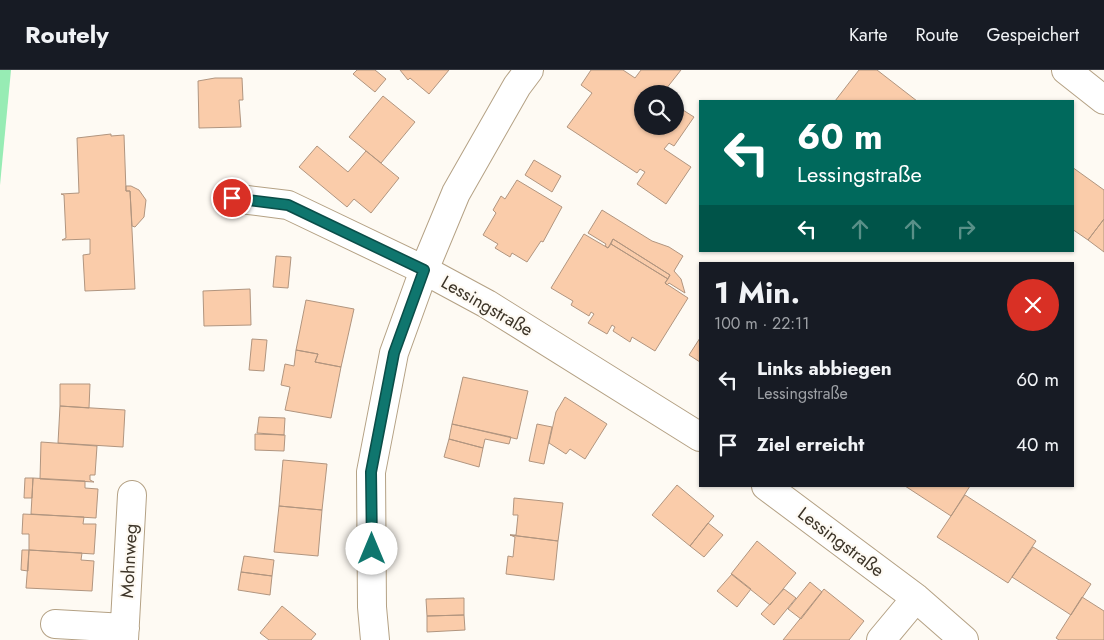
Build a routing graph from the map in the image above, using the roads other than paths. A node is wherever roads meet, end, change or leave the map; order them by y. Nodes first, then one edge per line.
1 (529, 70) edge
2 (1066, 70) edge
3 (1104, 100) edge
4 (232, 198) dead end
5 (424, 270) junction
6 (699, 436) edge
7 (767, 487) edge
8 (132, 495) dead end
9 (916, 598) junction
10 (55, 624) dead end
11 (124, 634) edge
12 (375, 640) edge
13 (881, 640) edge
14 (964, 640) edge

1 - 5 street
2 - 3 street
4 - 5 street, Lessingstraße
5 - 6 street, Lessingstraße
5 - 12 street
7 - 9 street, Lessingstraße
8 - 11 street, Mohnweg
9 - 13 street
9 - 14 street, Lessingstraße
10 - 11 street, Mohnweg

